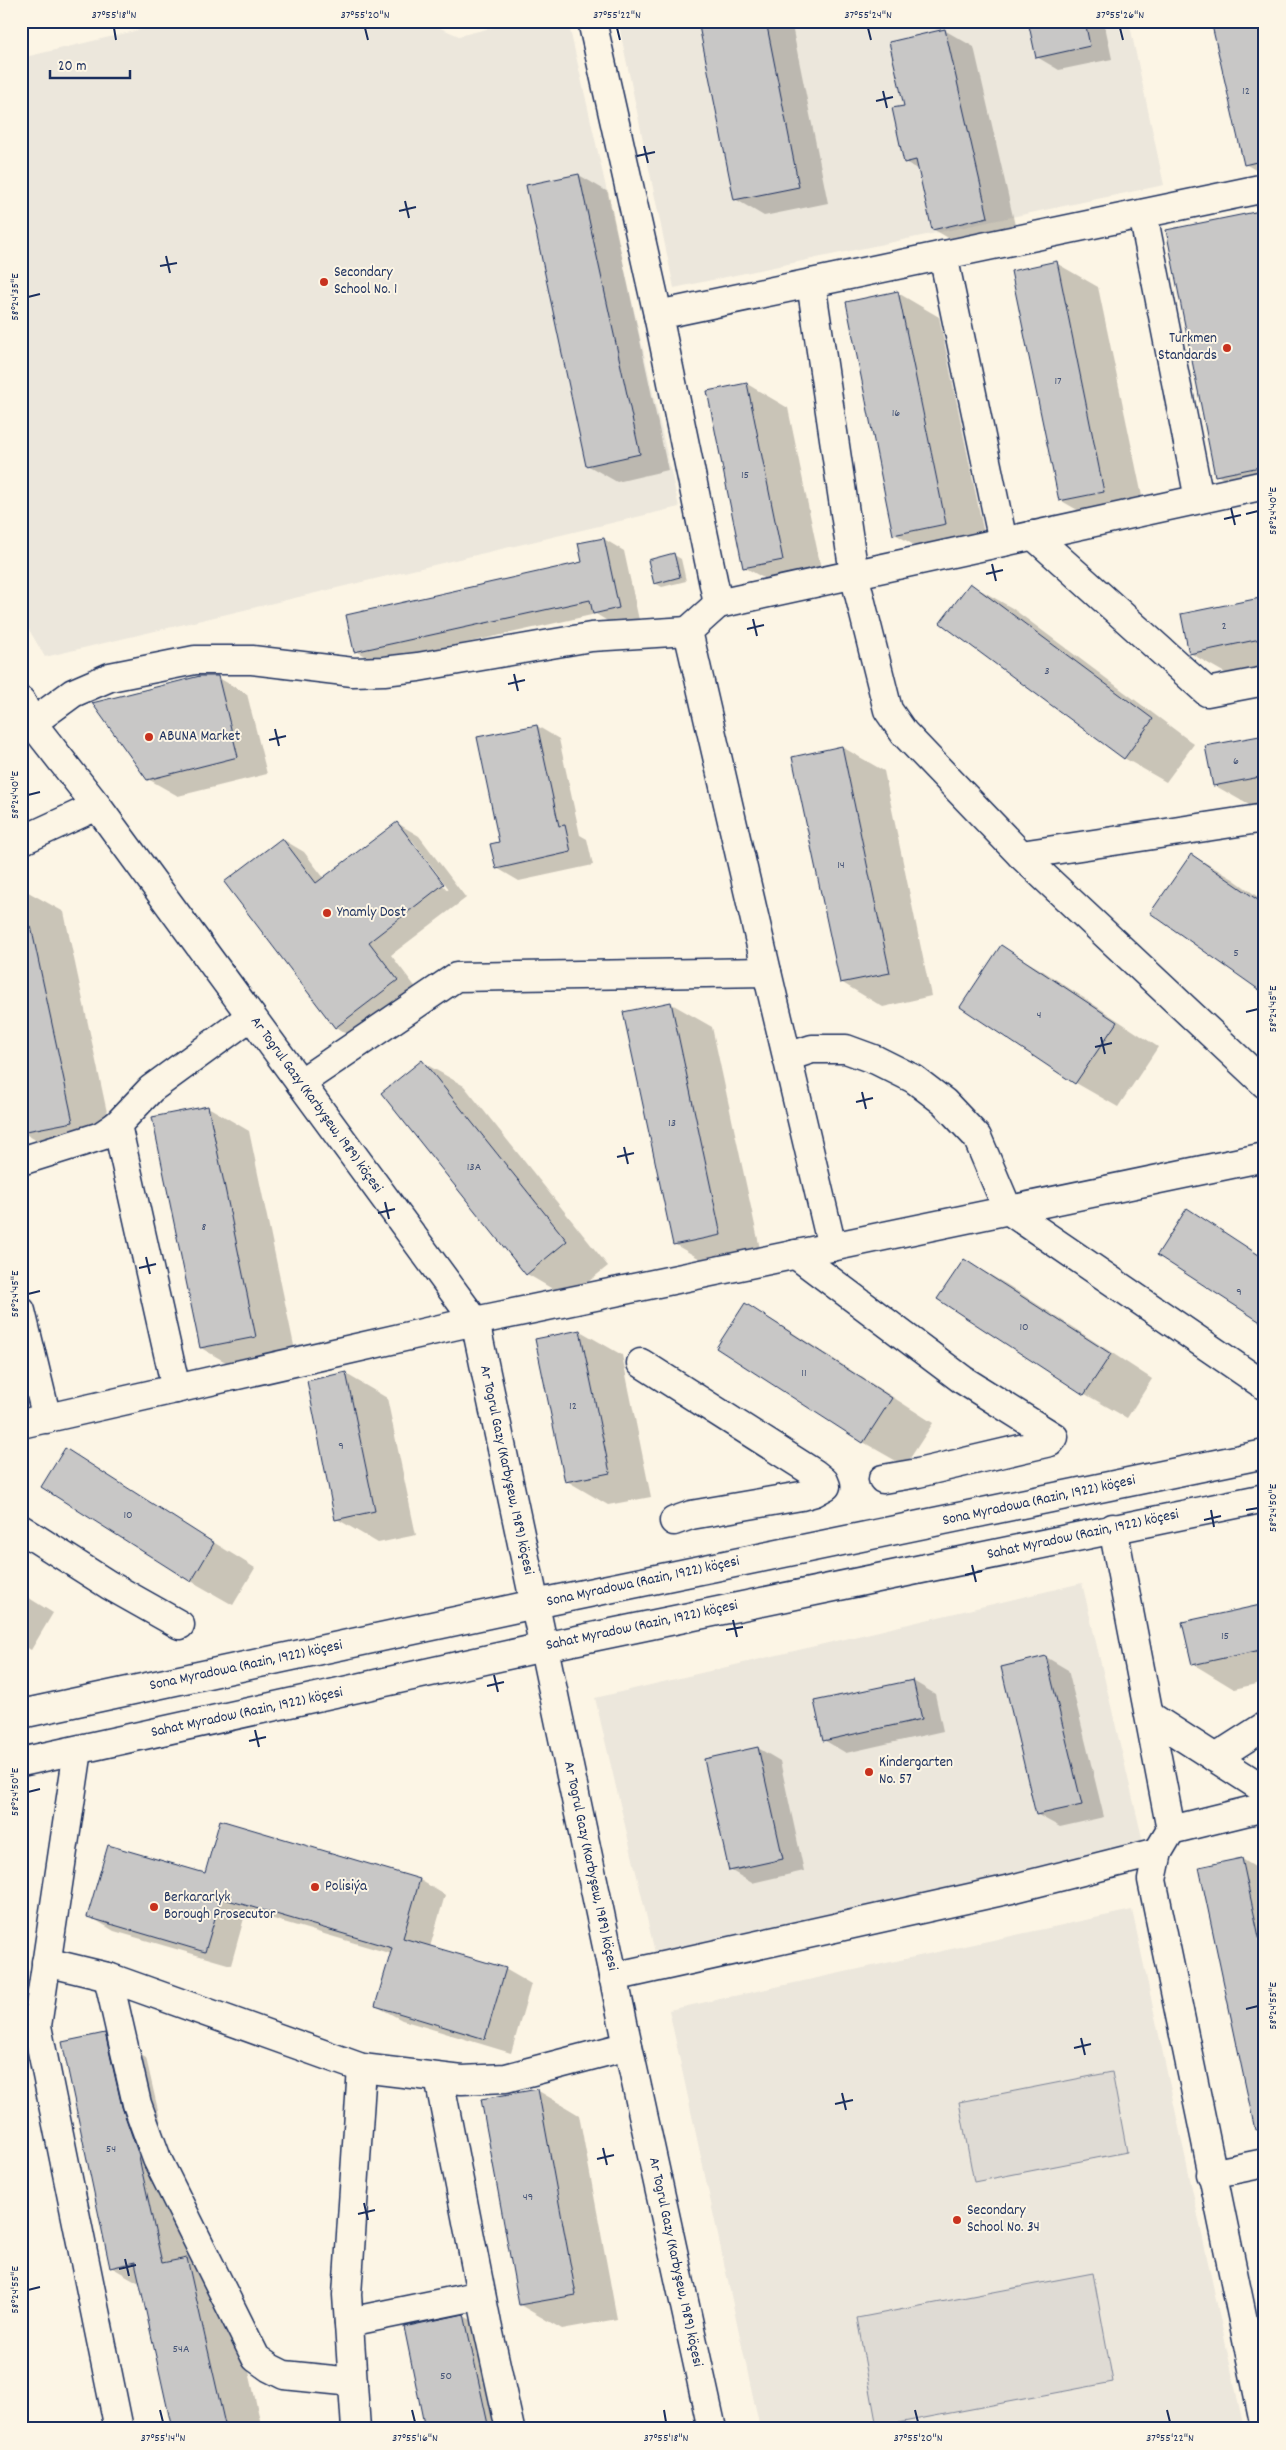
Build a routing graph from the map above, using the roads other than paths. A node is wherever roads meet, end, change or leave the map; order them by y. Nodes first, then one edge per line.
1 (592, 21) edge
2 (1265, 188) edge
3 (1143, 214) junction
4 (944, 256) junction
5 (811, 283) junction
6 (658, 315) junction
7 (1265, 485) edge
8 (1199, 499) junction
9 (1032, 535) junction
10 (1003, 542) junction
11 (854, 574) junction
12 (718, 604) junction
13 (688, 631) junction
14 (1265, 681) edge
15 (27, 712) edge
16 (97, 806) junction
17 (1265, 818) edge
18 (21, 842) edge
19 (1021, 855) junction
20 (767, 972) junction
21 (251, 1016) junction
22 (787, 1057) junction
23 (1264, 1081) edge
24 (300, 1083) junction
25 (117, 1125) junction
26 (1265, 1157) edge
27 (21, 1161) edge
28 (1008, 1210) junction
29 (832, 1247) junction
30 (795, 1254) junction
31 (21, 1311) edge
32 (475, 1321) junction
33 (641, 1363) dead end
34 (1265, 1386) edge
35 (176, 1389) junction
36 (34, 1422) edge
37 (1265, 1454) edge
38 (883, 1479) dead end
39 (1265, 1498) edge
40 (674, 1521) dead end
41 (1113, 1528) junction
42 (21, 1529) edge
43 (535, 1604) junction
44 (180, 1625) dead end
45 (544, 1647) junction
46 (21, 1714) edge
47 (1150, 1716) junction
48 (1265, 1726) edge
49 (78, 1750) junction
50 (1215, 1758) junction
51 (21, 1762) edge
52 (1265, 1790) edge
53 (1265, 1807) edge
54 (1164, 1841) junction
55 (46, 1962) junction
56 (108, 1977) junction
57 (613, 1977) junction
58 (31, 2001) edge
59 (628, 2046) junction
60 (362, 2068) junction
61 (439, 2078) junction
62 (1265, 2163) edge
63 (1211, 2174) junction
64 (481, 2295) junction
65 (349, 2322) junction
66 (353, 2382) junction
67 (1265, 2427) edge
68 (119, 2429) edge
69 (356, 2429) edge
70 (510, 2429) edge
71 (712, 2429) edge

1 - 6 street
2 - 3 street
3 - 4 street
3 - 8 street
4 - 5 street
4 - 10 street
5 - 6 street
5 - 11 street
6 - 12 street
7 - 8 street
8 - 9 street
9 - 10 street
9 - 14 street
10 - 11 street
11 - 12 street
11 - 19 street
12 - 13 street
13 - 15 street
13 - 20 street
15 - 16 street, Ar Togrul Gazy (Karbyşew, 1989) köçesi
16 - 18 street
16 - 21 street, Ar Togrul Gazy (Karbyşew, 1989) köçesi
17 - 19 street
19 - 23 street
20 - 22 street
20 - 24 street
21 - 24 street, Ar Togrul Gazy (Karbyşew, 1989) köçesi
21 - 25 street
22 - 28 street
22 - 29 street
24 - 32 street, Ar Togrul Gazy (Karbyşew, 1989) köçesi
25 - 27 street
25 - 35 street
26 - 28 street
28 - 29 street
28 - 34 street
29 - 30 street
30 - 32 street
30 - 38 street
31 - 36 street
32 - 35 street
32 - 43 street, Ar Togrul Gazy (Karbyşew, 1989) köçesi
33 - 40 street
35 - 36 street
37 - 43 street, Sona Myradowa (Razin, 1922) köçesi
39 - 41 street, Sahat Myradow (Razin, 1922) köçesi
41 - 45 street, Sahat Myradow (Razin, 1922) köçesi
41 - 47 street
42 - 44 street
43 - 45 street, Ar Togrul Gazy (Karbyşew, 1989) köçesi
43 - 46 street, Sona Myradowa (Razin, 1922) köçesi
45 - 49 street, Sahat Myradow (Razin, 1922) köçesi
45 - 57 street, Ar Togrul Gazy (Karbyşew, 1989) köçesi
47 - 50 street
47 - 54 street
48 - 50 street
49 - 51 street, Sahat Myradow (Razin, 1922) köçesi
49 - 55 street
50 - 52 street
53 - 54 street
54 - 57 street
54 - 63 street
55 - 56 street
55 - 58 street
56 - 60 street
56 - 66 street
57 - 59 street, Ar Togrul Gazy (Karbyşew, 1989) köçesi
58 - 68 street
59 - 61 street
59 - 71 street, Ar Togrul Gazy (Karbyşew, 1989) köçesi
60 - 61 street
60 - 65 street
61 - 64 street
62 - 63 street
63 - 67 street
64 - 65 street
64 - 70 street
65 - 66 street
66 - 69 street

